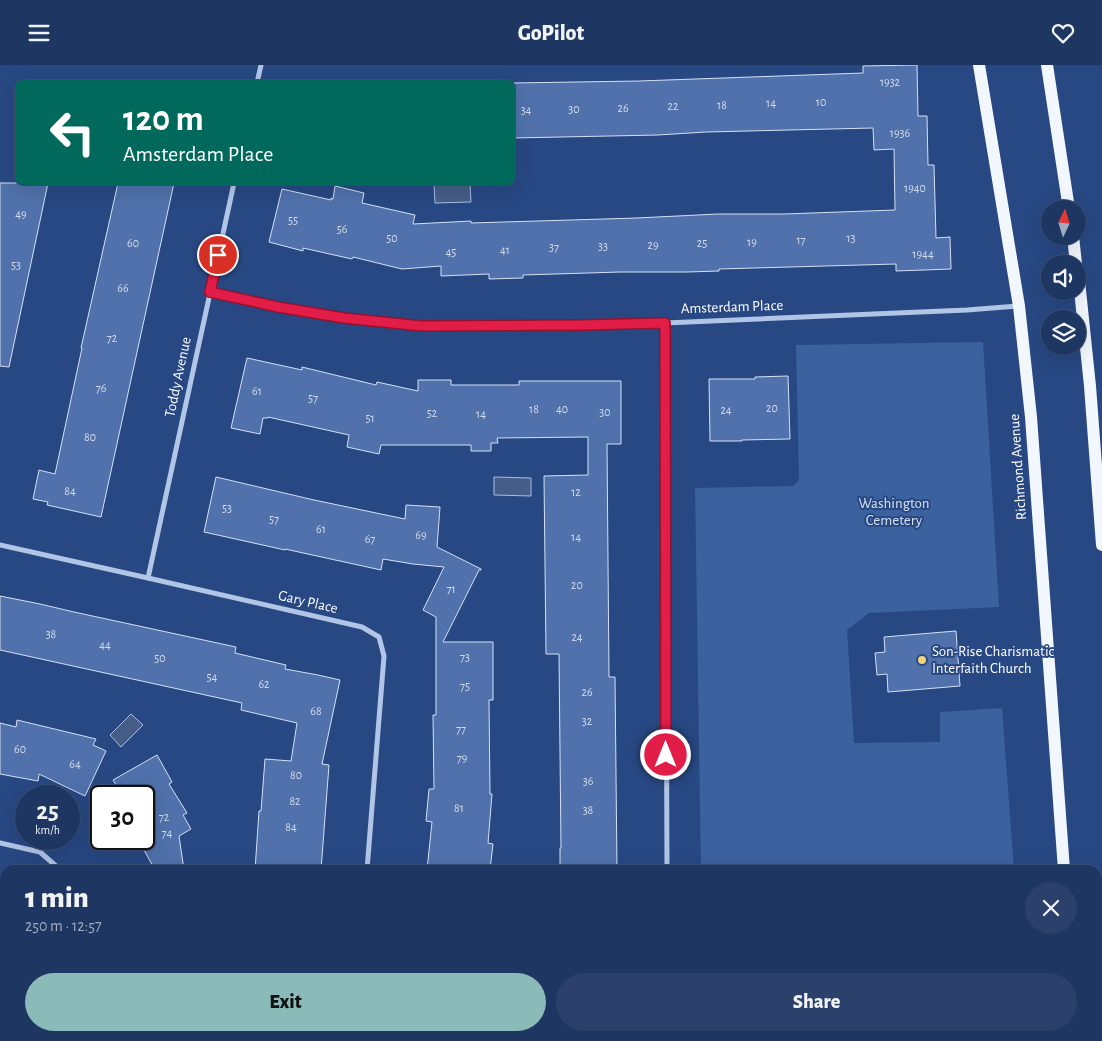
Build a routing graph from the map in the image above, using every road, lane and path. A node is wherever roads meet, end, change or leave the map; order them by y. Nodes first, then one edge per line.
1 (261, 65) edge
2 (979, 65) edge
3 (1047, 65) edge
4 (258, 80) edge
5 (234, 185) edge
6 (1068, 200) edge
7 (210, 292) junction
8 (1081, 300) edge
9 (1019, 306) junction
10 (665, 323) junction
11 (0, 545) edge
12 (1102, 545) edge
13 (148, 578) junction
14 (0, 843) edge
15 (55, 865) edge
16 (367, 865) edge
17 (667, 865) edge
18 (1064, 865) edge

1 - 4 street
2 - 9 main road, Richmond Avenue
3 - 6 main road
5 - 7 street, Toddy Avenue
7 - 10 street, Amsterdam Place
7 - 13 street, Toddy Avenue
8 - 12 main road
9 - 10 street, Amsterdam Place
9 - 18 main road, Richmond Avenue
10 - 17 street
11 - 13 street, Gary Place
13 - 16 street, Gary Place
14 - 15 street

